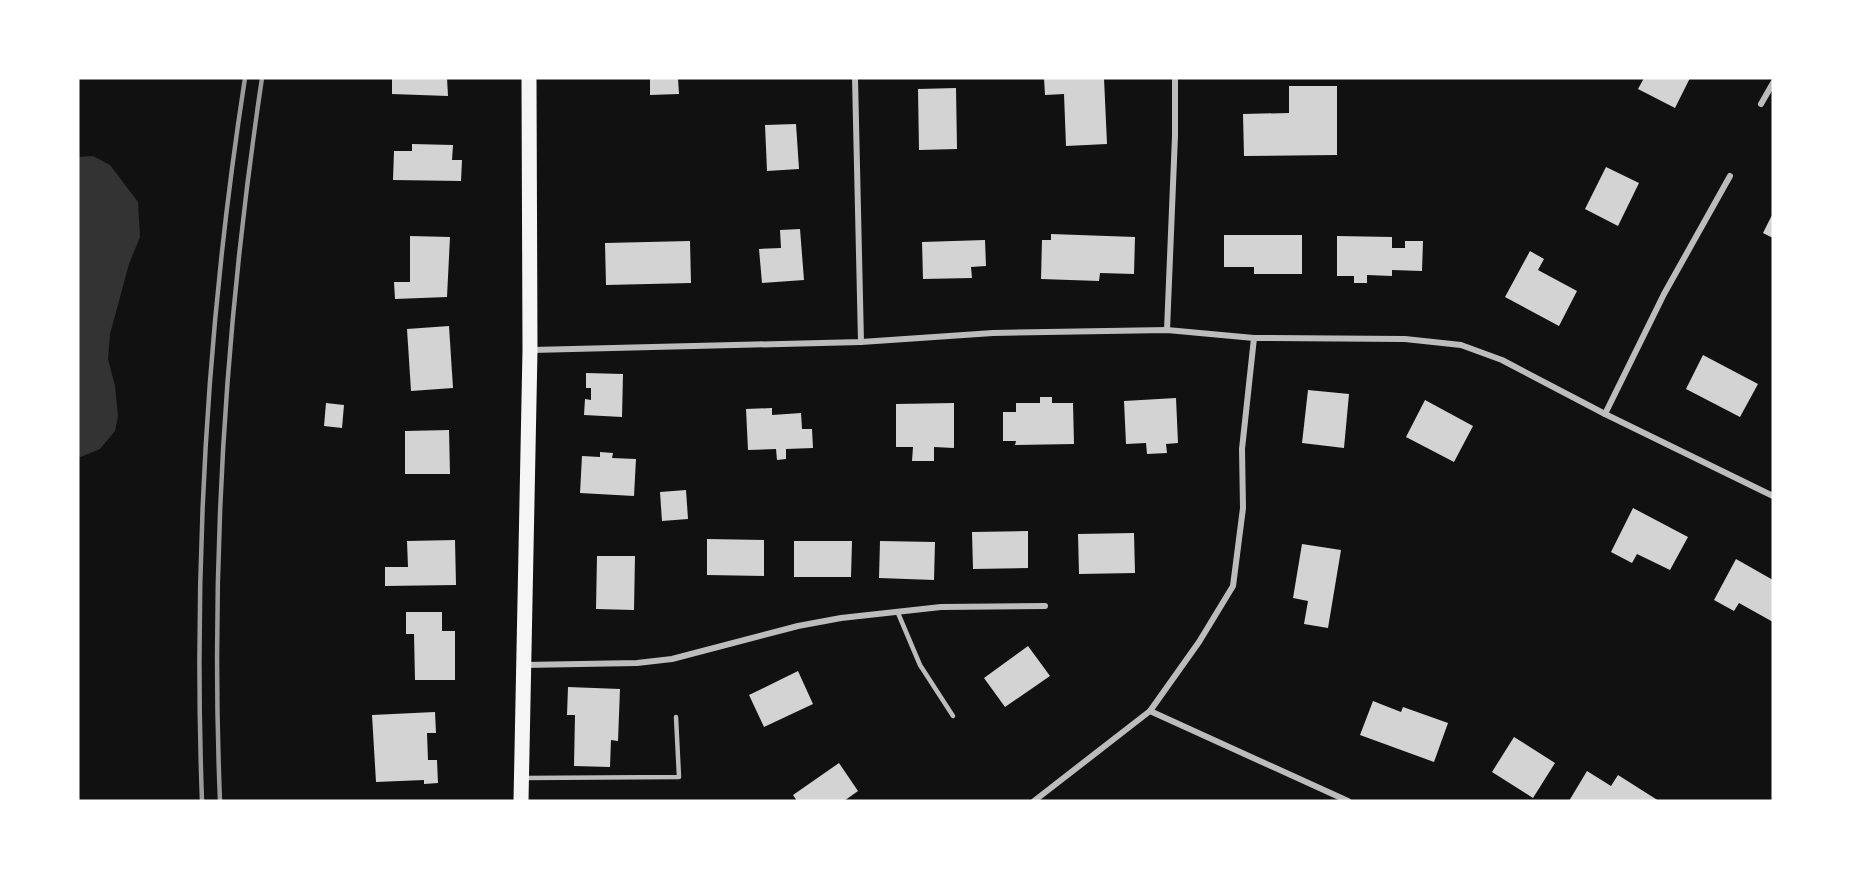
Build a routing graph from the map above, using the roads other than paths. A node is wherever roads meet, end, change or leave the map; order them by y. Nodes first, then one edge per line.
1 (529, 78) edge
2 (855, 78) edge
3 (1175, 78) edge
4 (1773, 83) edge
5 (1761, 104) dead end
6 (1730, 176) dead end
7 (1167, 330) junction
8 (1254, 338) junction
9 (861, 342) junction
10 (530, 350) junction
11 (1605, 414) junction
12 (1773, 496) edge
13 (1045, 606) dead end
14 (898, 613) junction
15 (524, 665) junction
16 (1150, 711) junction
17 (953, 716) dead end
18 (676, 717) dead end
19 (521, 778) junction
20 (521, 801) edge
21 (1034, 801) edge
22 (1348, 801) edge

1 - 10 main road
2 - 9 street
3 - 7 street
4 - 5 street
6 - 11 street
7 - 8 street
7 - 9 street
8 - 11 street
8 - 16 street
9 - 10 street
10 - 15 main road
11 - 12 street
13 - 14 street
14 - 15 street
14 - 17 lane
15 - 19 main road
16 - 21 street
16 - 22 street
18 - 19 lane
19 - 20 main road

